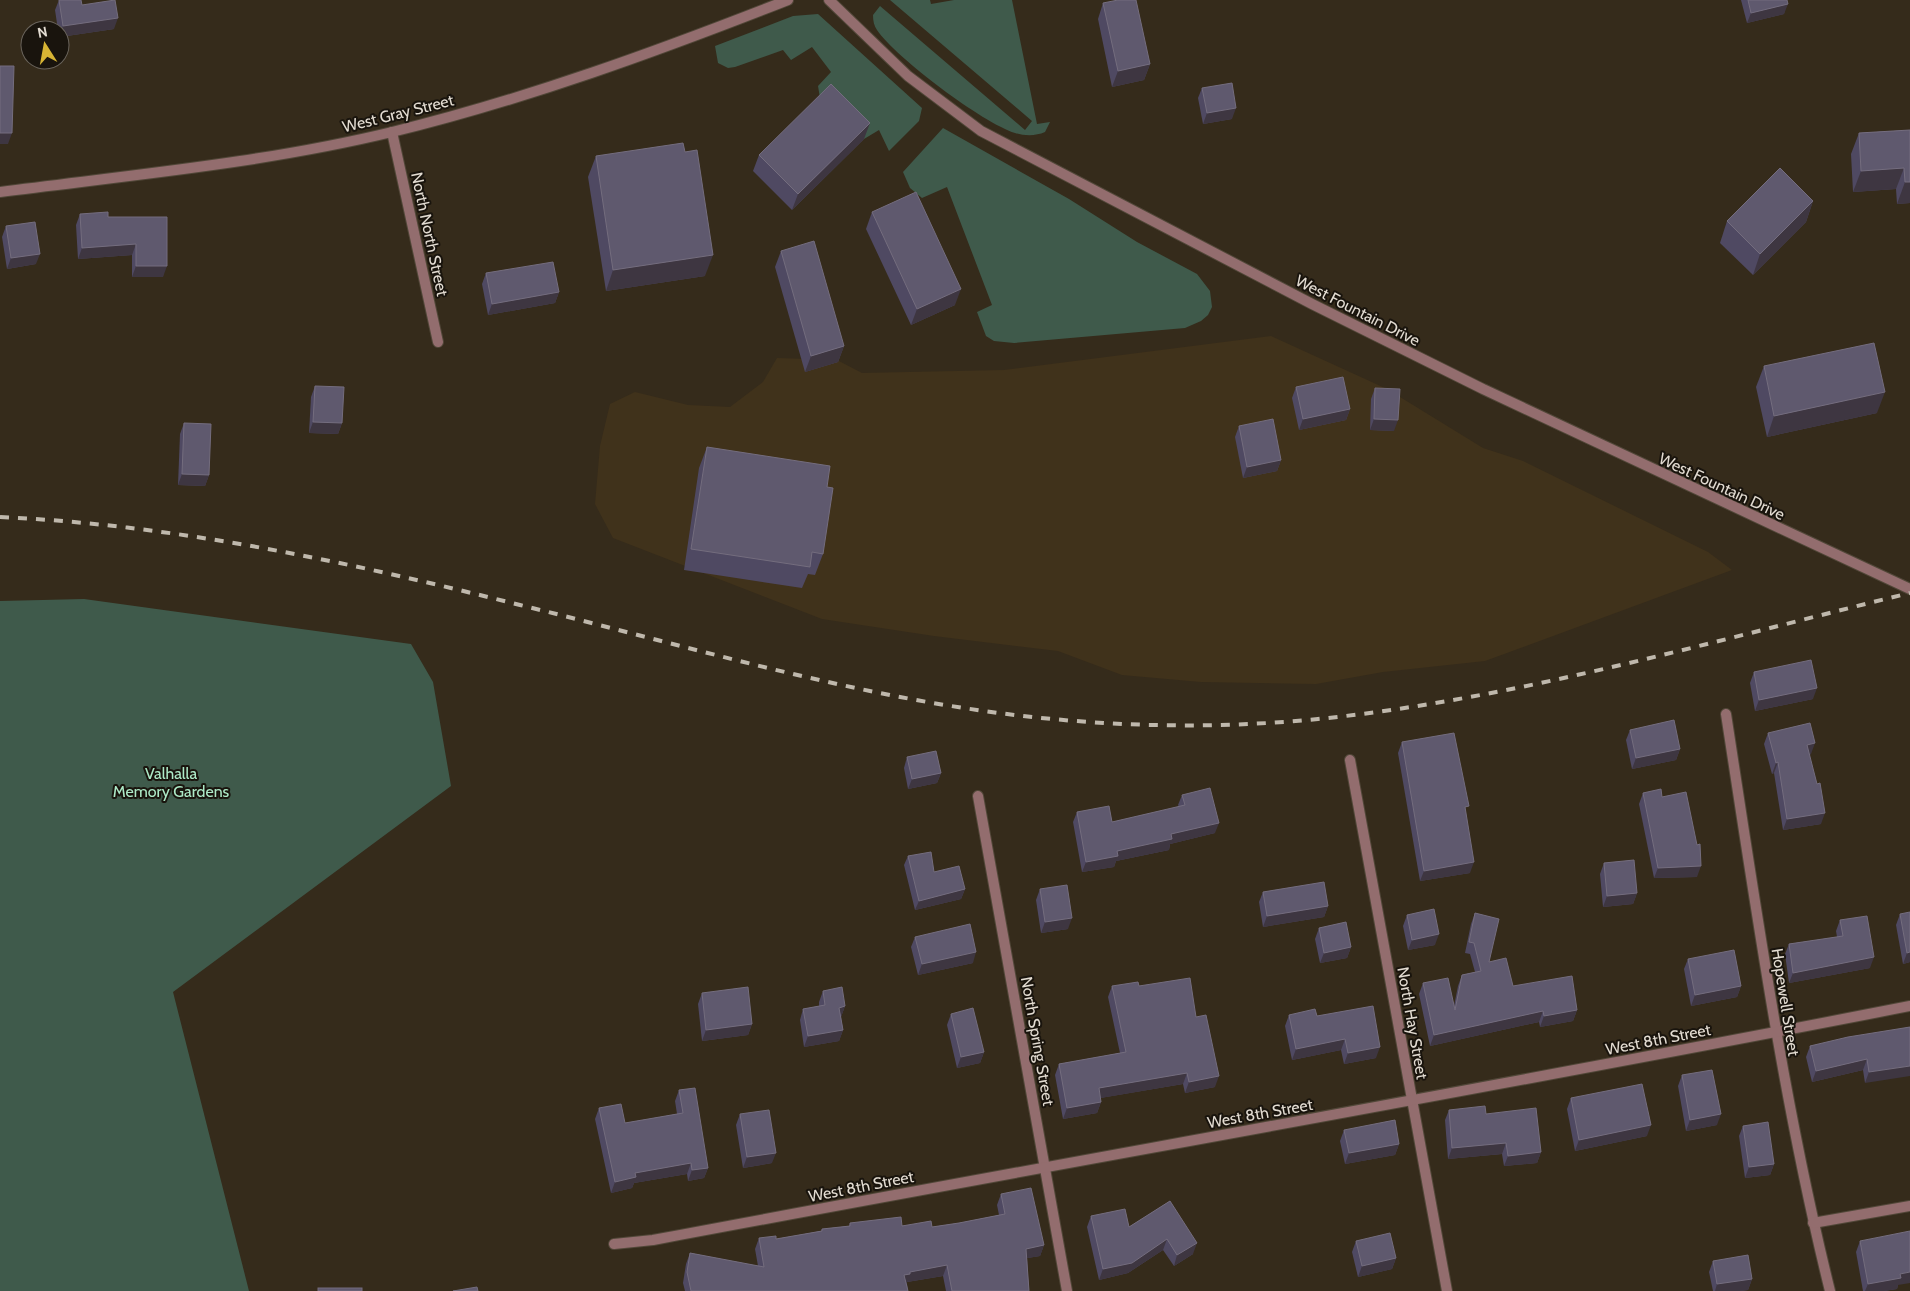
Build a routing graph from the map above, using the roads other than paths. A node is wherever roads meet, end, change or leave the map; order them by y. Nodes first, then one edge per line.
1 (788, 0) edge
2 (829, 0) edge
3 (392, 132) junction
4 (0, 192) edge
5 (438, 342) dead end
6 (1910, 589) edge
7 (1726, 714) dead end
8 (1350, 760) dead end
9 (978, 796) dead end
10 (1910, 1006) edge
11 (1775, 1032) junction
12 (1412, 1101) junction
13 (1045, 1166) junction
14 (1910, 1206) edge
15 (1813, 1224) junction
16 (614, 1244) dead end
17 (1067, 1291) edge
18 (1447, 1291) edge
19 (1830, 1291) edge

1 - 3 street, West Gray Street
2 - 6 street, West Fountain Drive
3 - 4 street, West Gray Street
3 - 5 street, North North Street
7 - 11 street, Hopewell Street
8 - 12 street, North Hay Street
9 - 13 street, North Spring Street
10 - 11 street, West 8th Street
11 - 12 street, West 8th Street
11 - 15 street, Hopewell Street
12 - 13 street, West 8th Street
12 - 18 street, North Hay Street
13 - 16 street, West 8th Street
13 - 17 street, North Spring Street
14 - 15 street
15 - 19 street, Hopewell Street

